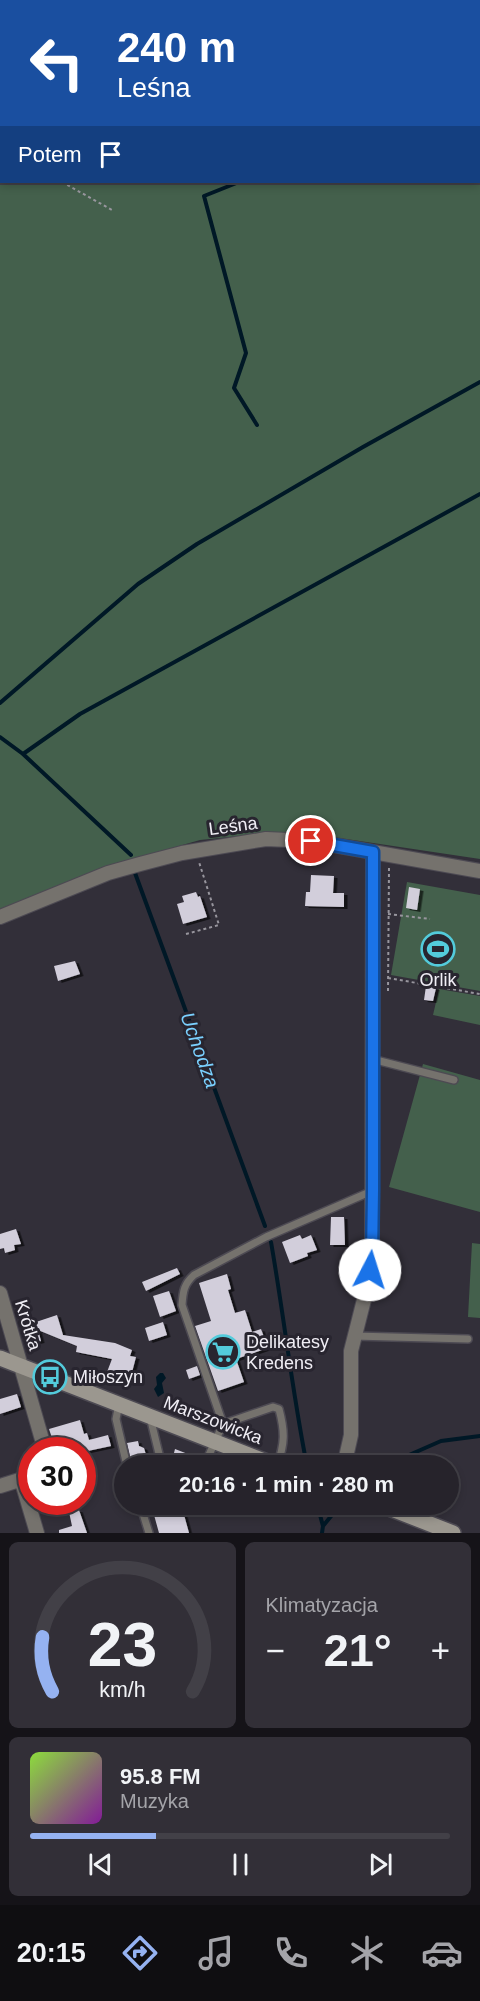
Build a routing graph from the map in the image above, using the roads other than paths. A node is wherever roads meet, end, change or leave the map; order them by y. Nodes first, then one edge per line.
1 (373, 852) junction
2 (480, 871) edge
3 (0, 917) edge
4 (372, 1059) junction
5 (454, 1080) dead end
6 (373, 1191) junction
7 (0, 1293) edge
8 (354, 1336) junction
9 (468, 1339) dead end
10 (0, 1358) edge
11 (22, 1367) junction
12 (119, 1404) junction
13 (152, 1417) junction
14 (223, 1424) junction
15 (41, 1437) edge
16 (217, 1441) junction
17 (124, 1455) edge
18 (159, 1455) edge
19 (210, 1455) edge
20 (251, 1455) edge
21 (281, 1455) edge
22 (346, 1455) edge
23 (18, 1480) edge
24 (0, 1486) edge
25 (33, 1515) edge
26 (143, 1515) edge
27 (407, 1515) edge
28 (37, 1533) edge
29 (149, 1533) edge
30 (453, 1533) edge

1 - 2 street, Leśna
1 - 3 street, Leśna
1 - 4 street
4 - 5 lane
4 - 6 street
6 - 8 street
6 - 14 lane
7 - 11 street, Krótka
8 - 9 lane
8 - 22 street
10 - 11 street, Marszowicka
11 - 12 street, Marszowicka
11 - 15 street, Krótka
12 - 13 street, Marszowicka
12 - 17 lane
13 - 16 street, Marszowicka
13 - 18 lane
14 - 16 lane
14 - 21 lane
16 - 19 lane
16 - 20 street, Marszowicka
23 - 24 street
25 - 28 street
26 - 29 lane
27 - 30 street

